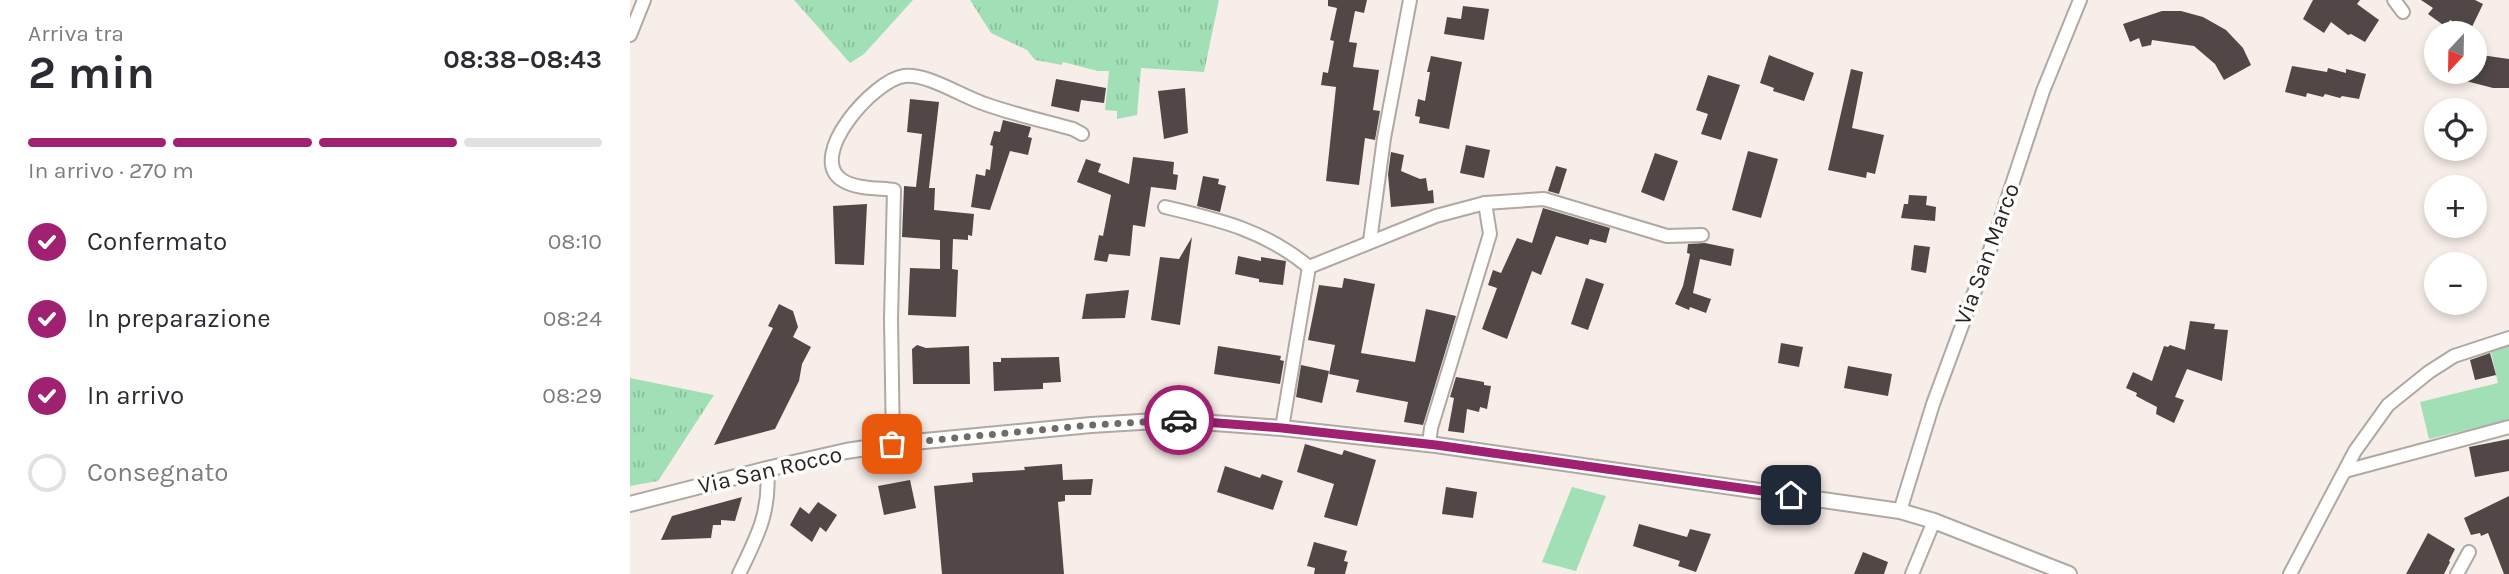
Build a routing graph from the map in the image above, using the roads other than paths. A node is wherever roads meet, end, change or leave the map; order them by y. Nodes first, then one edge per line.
1 (644, 0) edge
2 (1410, 0) edge
3 (2080, 0) edge
4 (2394, 0) edge
5 (2403, 12) dead end
6 (630, 35) edge
7 (1082, 134) dead end
8 (1485, 203) junction
9 (1164, 207) dead end
10 (1702, 235) dead end
11 (1370, 241) junction
12 (1309, 267) junction
13 (2509, 338) edge
14 (2509, 427) edge
15 (1282, 428) junction
16 (892, 444) junction
17 (1429, 444) junction
18 (767, 469) junction
19 (2345, 471) junction
20 (630, 504) edge
21 (1900, 511) junction
22 (1934, 521) junction
23 (2469, 552) dead end
24 (739, 574) edge
25 (1912, 574) edge
26 (2069, 574) edge
27 (2290, 574) edge
28 (2458, 574) edge

1 - 6 street
2 - 11 street
3 - 21 street, Via San Marco
4 - 5 street
7 - 16 street
8 - 10 street
8 - 11 street
8 - 17 street
9 - 12 street
11 - 12 street
12 - 15 street
13 - 19 street
14 - 19 street
15 - 16 street, Via San Rocco
15 - 17 street, Via San Rocco
16 - 18 street, Via San Rocco
17 - 21 street, Via San Rocco
18 - 20 street, Via San Rocco
18 - 24 street
19 - 27 street
21 - 22 street, Via San Rocco
22 - 25 street
22 - 26 street, Via San Rocco
23 - 28 street

